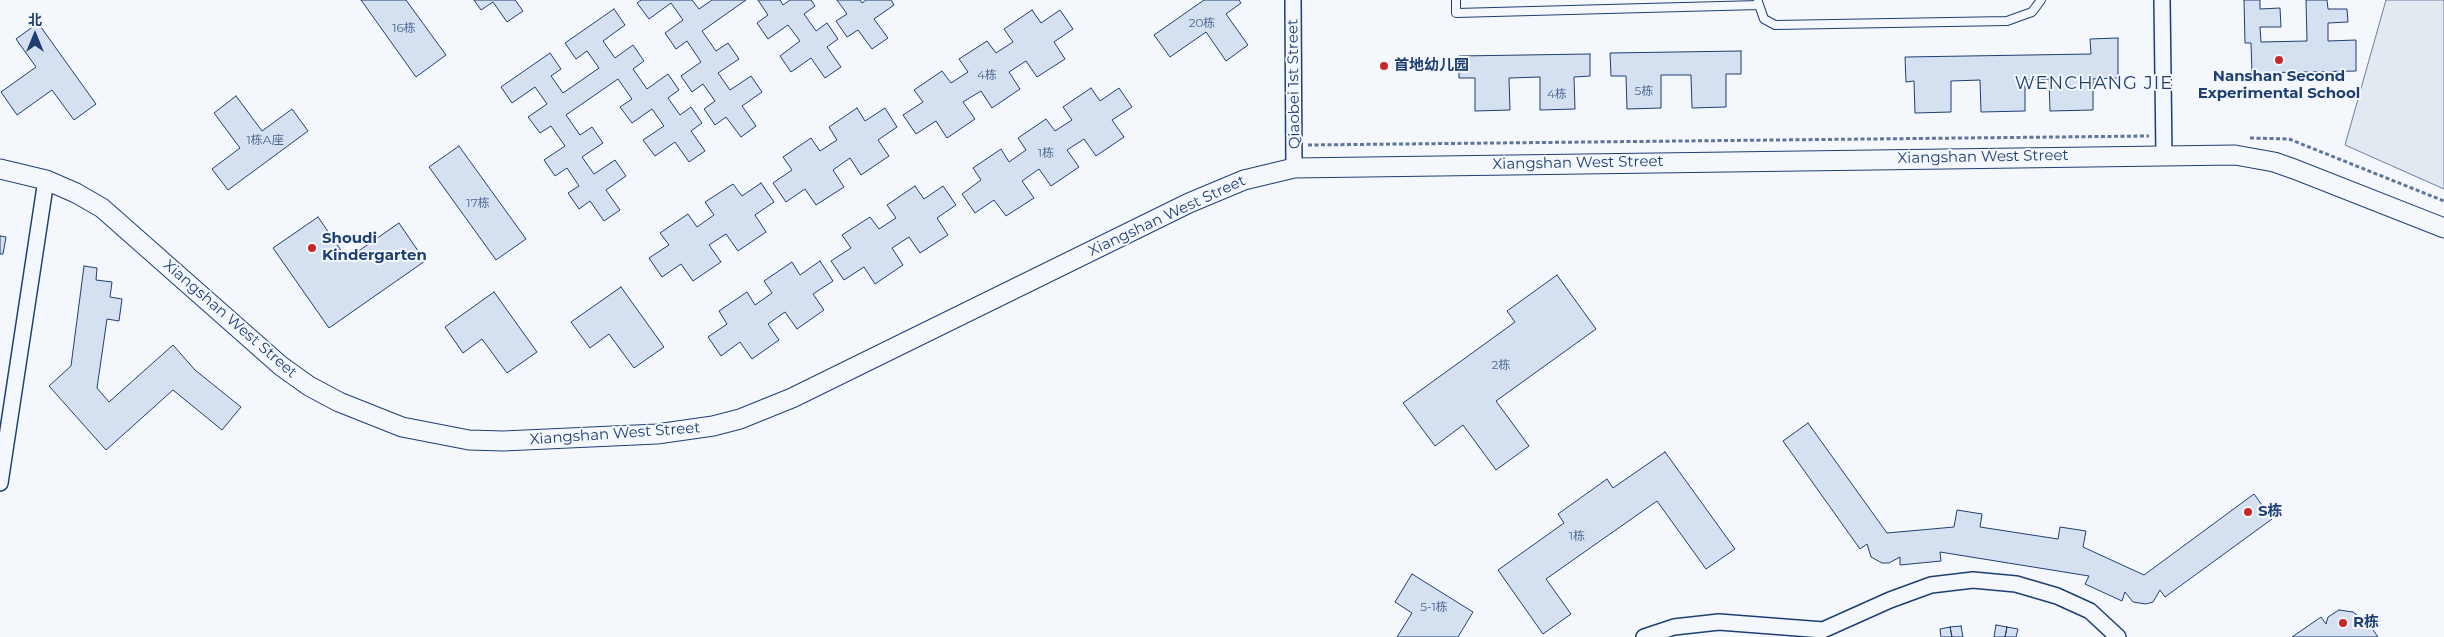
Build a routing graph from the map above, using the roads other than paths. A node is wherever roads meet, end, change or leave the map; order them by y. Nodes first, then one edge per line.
1 (1293, 0) edge
2 (1456, 0) edge
3 (2041, 0) edge
4 (2162, 0) edge
5 (1758, 2) edge
6 (2164, 155) junction
7 (1294, 168) junction
8 (0, 169) edge
9 (46, 180) junction
10 (2444, 228) edge
11 (0, 483) edge
12 (1644, 637) edge
13 (2118, 637) edge

1 - 7 street, Qiaobei 1st Street
2 - 5 lane
3 - 5 lane
4 - 6 street
6 - 7 street, Xiangshan West Street
6 - 10 street, Xiangshan West Street
7 - 9 street, Xiangshan West Street
8 - 9 street, Xiangshan West Street
9 - 11 street
12 - 13 street

